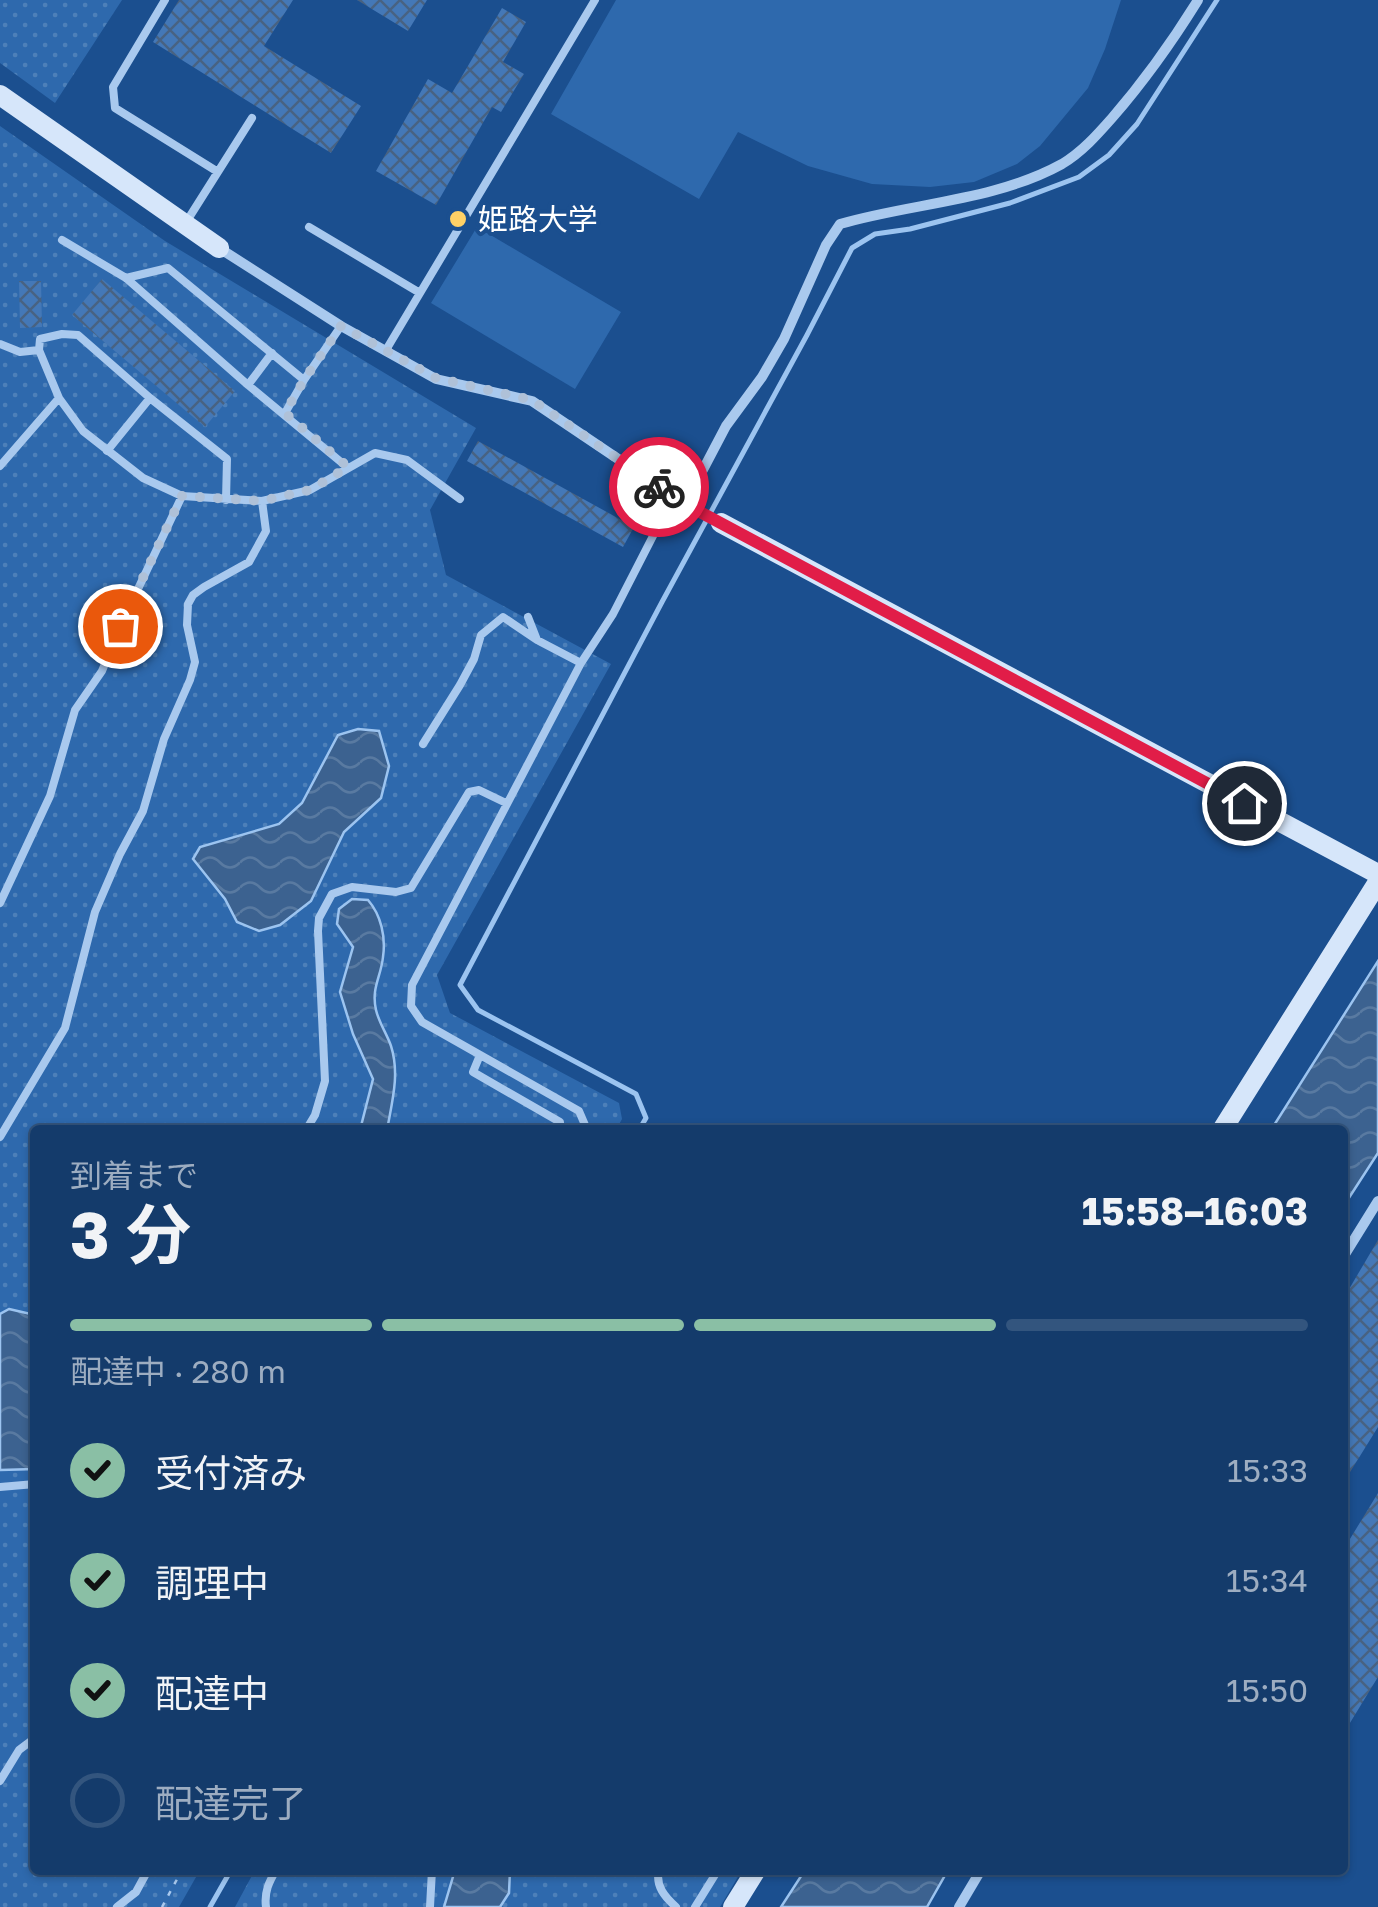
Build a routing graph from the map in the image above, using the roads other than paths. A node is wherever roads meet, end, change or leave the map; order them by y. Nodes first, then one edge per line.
1 (165, 0) edge
2 (595, 0) edge
3 (1198, 0) edge
4 (0, 94) edge
5 (252, 118) dead end
6 (218, 172) junction
7 (184, 226) junction
8 (309, 227) dead end
9 (62, 240) dead end
10 (219, 248) joint
11 (126, 278) junction
12 (420, 294) junction
13 (341, 326) junction
14 (0, 344) edge
15 (39, 350) junction
16 (386, 350) junction
17 (272, 353) junction
18 (304, 380) junction
19 (248, 384) junction
20 (59, 398) junction
21 (150, 398) junction
22 (285, 413) junction
23 (107, 451) junction
24 (0, 466) edge
25 (348, 467) junction
26 (182, 496) junction
27 (673, 496) junction
28 (226, 500) junction
29 (460, 500) dead end
30 (262, 501) junction
31 (685, 504) junction
32 (721, 524) joint
33 (528, 617) dead end
34 (537, 640) junction
35 (581, 663) junction
36 (422, 744) dead end
37 (506, 803) junction
38 (1378, 878) edge
39 (0, 903) edge
40 (480, 1055) junction
41 (309, 1125) edge
42 (560, 1125) edge
43 (584, 1125) edge
44 (1225, 1125) edge
45 (0, 1138) edge
46 (1378, 1201) edge
47 (1348, 1249) edge
48 (30, 1484) edge
49 (0, 1487) edge
50 (30, 1742) edge
51 (0, 1780) edge
52 (145, 1875) edge
53 (273, 1875) edge
54 (432, 1875) edge
55 (657, 1875) edge
56 (715, 1875) edge
57 (753, 1875) edge
58 (978, 1875) edge
59 (117, 1907) edge
60 (266, 1907) edge
61 (430, 1907) edge
62 (676, 1907) edge
63 (695, 1907) edge
64 (733, 1907) edge
65 (959, 1907) edge

1 - 6 lane
2 - 12 lane
3 - 31 street
4 - 7 street
5 - 6 lane
6 - 7 lane
7 - 10 street
8 - 12 lane
9 - 11 lane
10 - 13 street
11 - 17 lane
11 - 19 lane
12 - 16 lane
13 - 16 street
13 - 18 lane
14 - 15 lane
15 - 20 lane
15 - 21 lane
16 - 27 street
17 - 18 lane
17 - 19 lane
18 - 22 lane
19 - 22 lane
20 - 23 lane
20 - 24 lane
21 - 23 lane
21 - 28 lane
22 - 25 lane
23 - 26 lane
25 - 29 lane
25 - 30 lane
26 - 28 lane
26 - 39 lane
27 - 31 street
27 - 35 lane
28 - 30 lane
30 - 45 lane
31 - 32 street
32 - 38 street
33 - 34 lane
34 - 35 lane
34 - 36 lane
35 - 37 lane
37 - 40 lane
37 - 41 lane
38 - 44 street
40 - 42 lane
40 - 43 lane
46 - 47 street
48 - 49 lane
50 - 51 lane
52 - 59 lane
53 - 60 lane
54 - 61 lane
55 - 62 lane
56 - 63 lane
57 - 64 street
58 - 65 street

